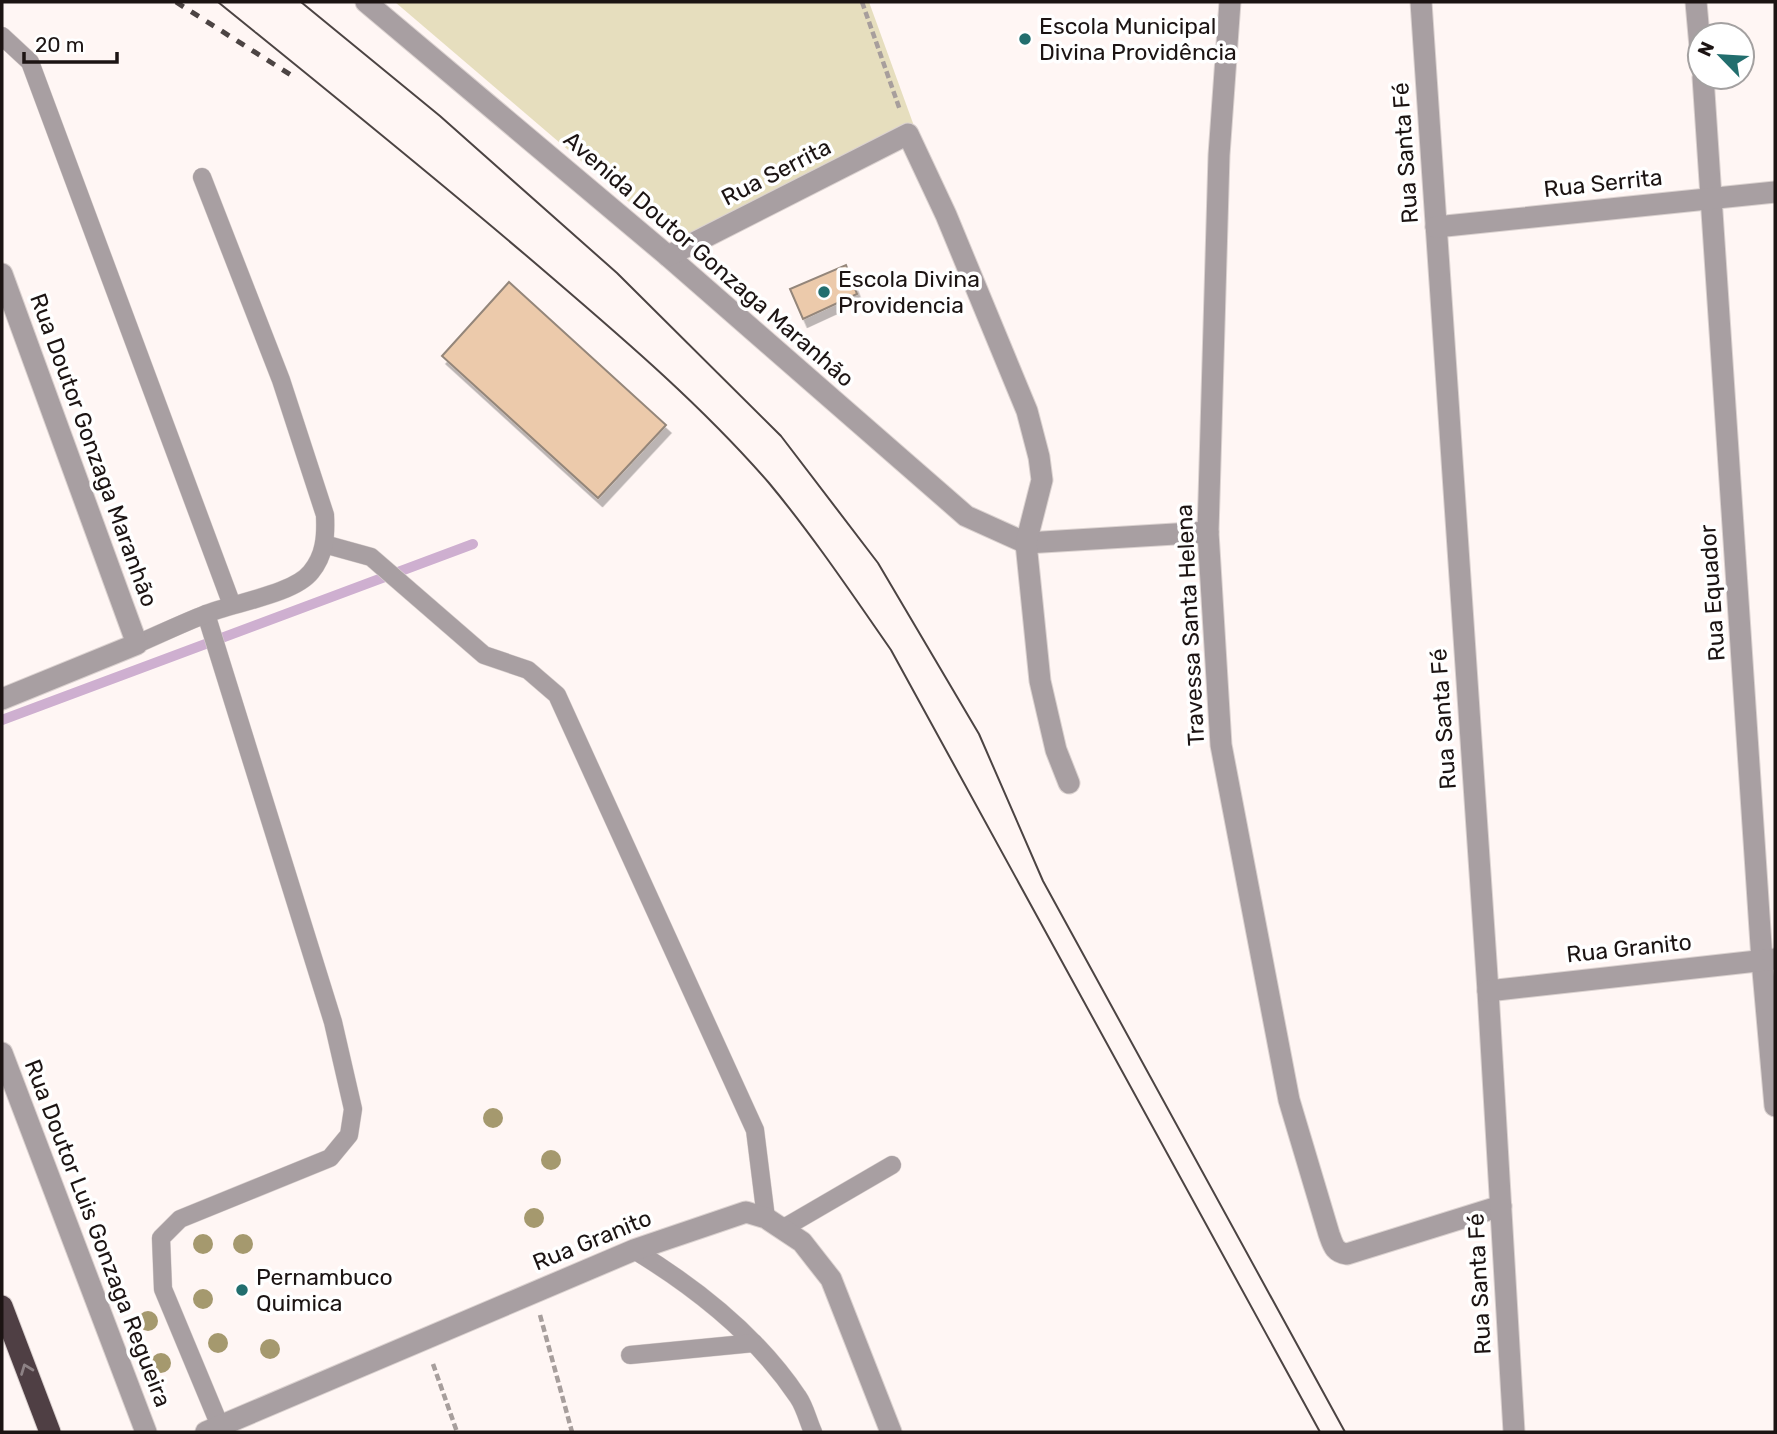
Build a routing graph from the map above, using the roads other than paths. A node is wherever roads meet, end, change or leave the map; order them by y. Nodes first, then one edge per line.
1 (366, 2) edge
2 (1230, 2) edge
3 (1421, 2) edge
4 (1696, 2) edge
5 (1698, 21) edge
6 (2, 36) edge
7 (1704, 91) edge
8 (202, 177) dead end
9 (1775, 192) edge
10 (1713, 198) junction
11 (1436, 227) junction
12 (668, 256) junction
13 (2, 274) edge
14 (1208, 532) junction
15 (1026, 542) junction
16 (324, 544) junction
17 (232, 605) junction
18 (208, 619) junction
19 (137, 644) junction
20 (2, 699) edge
21 (1069, 783) dead end
22 (1769, 959) edge
23 (1488, 990) junction
24 (2, 1053) edge
25 (1775, 1106) edge
26 (892, 1165) dead end
27 (1502, 1206) junction
28 (774, 1223) junction
29 (634, 1250) junction
30 (2, 1306) edge
31 (754, 1343) junction
32 (630, 1355) dead end
33 (213, 1429) edge
34 (50, 1432) edge
35 (145, 1432) edge
36 (813, 1432) edge
37 (891, 1432) edge
38 (1514, 1432) edge

1 - 12 street, Avenida Doutor Gonzaga Maranhão
2 - 14 street, Travessa Santa Helena
3 - 11 street, Rua Santa Fé
4 - 5 street
6 - 17 lane
7 - 10 street, Rua Equador
8 - 16 lane
9 - 10 street, Rua Serrita
10 - 11 street, Rua Serrita
10 - 22 street, Rua Equador
11 - 23 street, Rua Santa Fé
12 - 15 street, Avenida Doutor Gonzaga Maranhão
12 - 15 street, Rua Serrita
13 - 19 street, Rua Doutor Gonzaga Maranhão
14 - 15 street
14 - 27 street, Travessa Santa Helena
15 - 21 street
16 - 17 lane
16 - 28 lane
17 - 18 lane
18 - 19 lane
18 - 33 lane
19 - 20 street
22 - 23 street, Rua Granito
22 - 25 street, Rua Equador
23 - 27 street, Rua Santa Fé
24 - 35 street, Rua Doutor Luis Gonzaga Regueira
26 - 28 lane
27 - 38 street, Rua Santa Fé
28 - 29 street, Rua Granito
28 - 37 street
29 - 31 lane
29 - 33 street, Rua Granito
34 -> 30 highway
31 - 32 lane
31 - 36 lane

